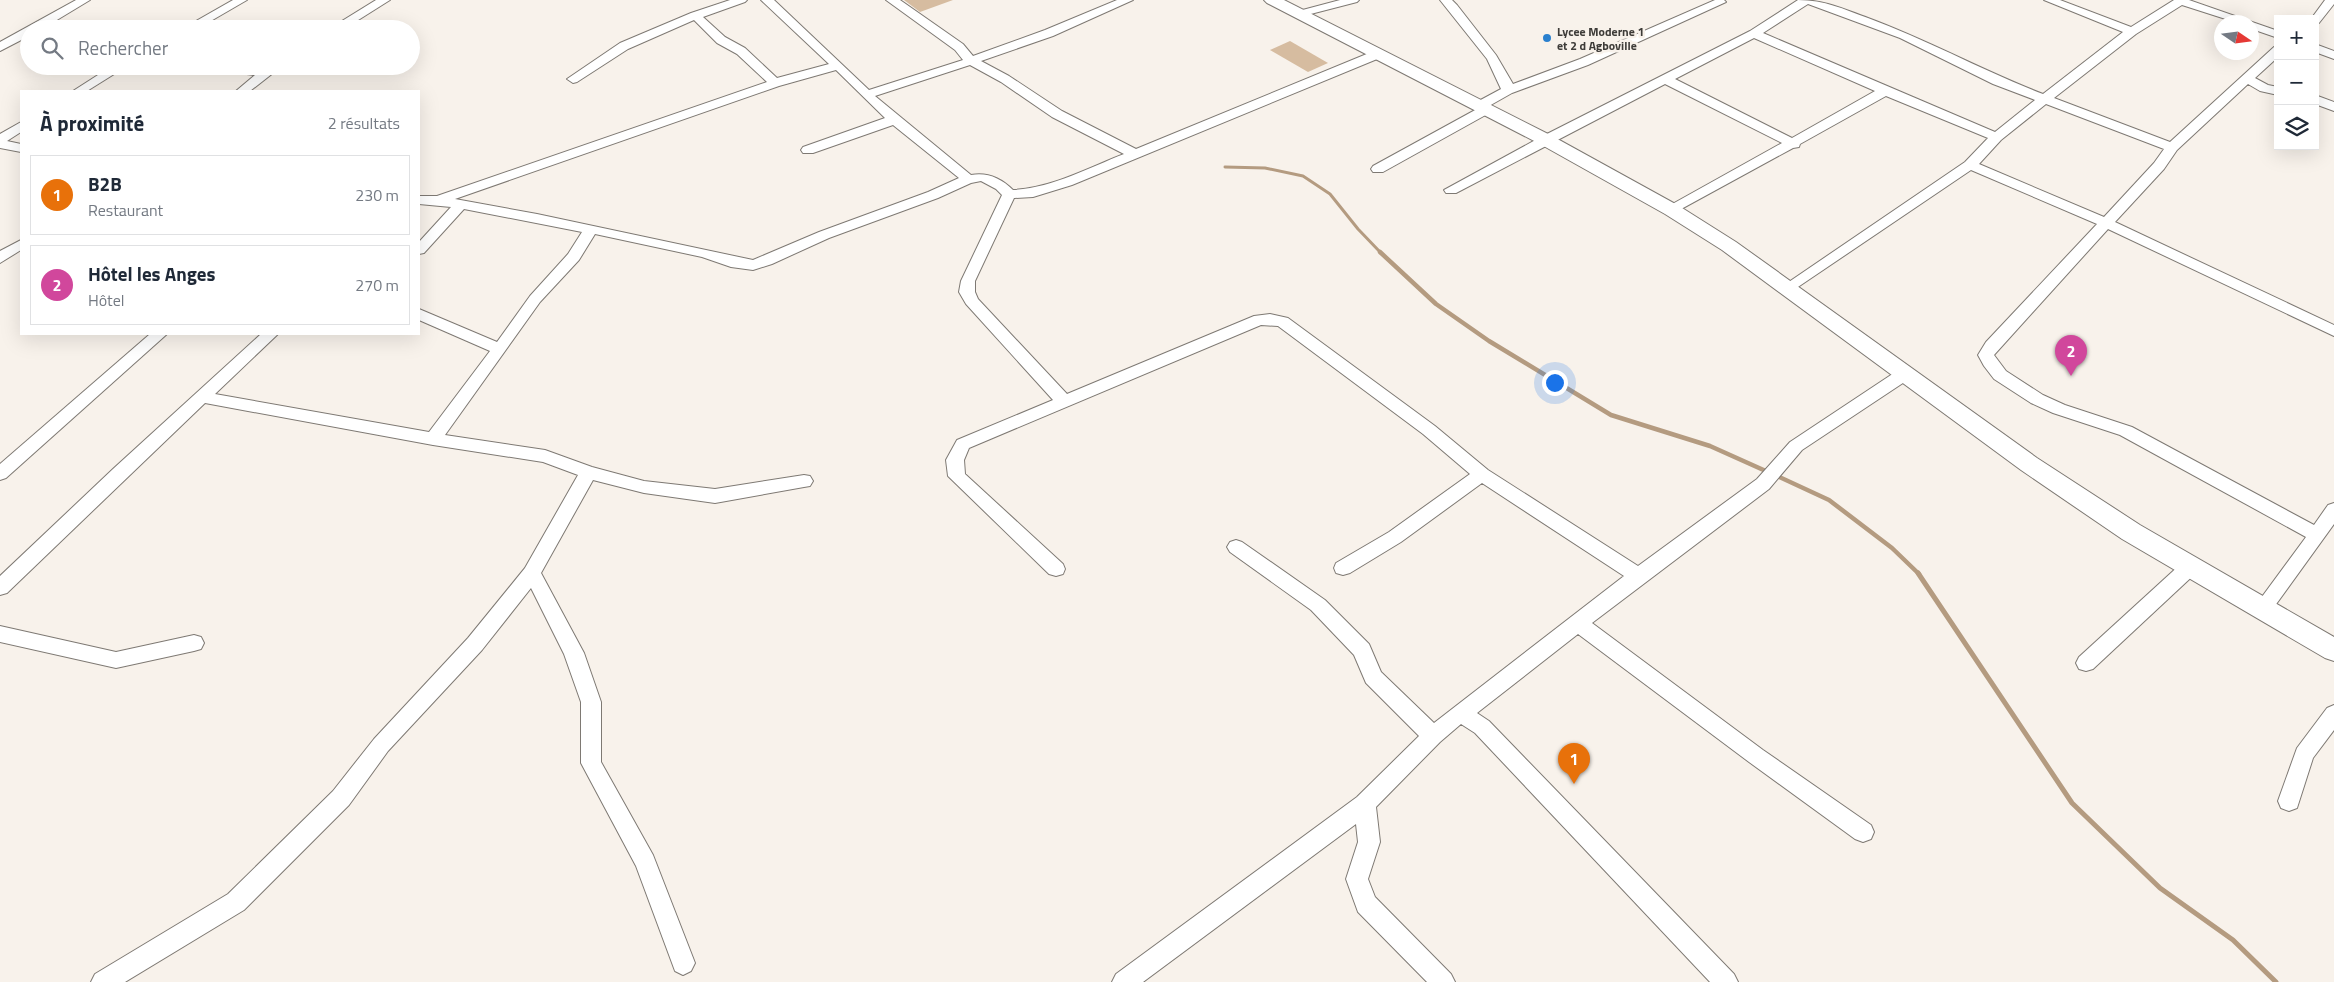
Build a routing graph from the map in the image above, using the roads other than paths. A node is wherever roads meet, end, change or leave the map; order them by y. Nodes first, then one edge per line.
1 (84, 0) edge
2 (241, 0) edge
3 (384, 0) edge
4 (741, 0) edge
5 (766, 0) edge
6 (892, 0) edge
7 (1128, 0) edge
8 (1272, 0) edge
9 (1353, 0) edge
10 (1446, 0) edge
11 (1807, 0) edge
12 (2050, 0) edge
13 (2180, 0) edge
14 (2331, 0) edge
15 (1720, 2) dead end
16 (1299, 14) junction
17 (695, 15) junction
18 (2224, 15) edge
19 (2319, 16) edge
20 (49, 20) edge
21 (204, 20) edge
22 (350, 20) edge
23 (2259, 28) edge
24 (2132, 31) junction
25 (2274, 33) edge
26 (1754, 34) junction
27 (20, 36) edge
28 (0, 39) edge
29 (13, 40) junction
30 (20, 41) edge
31 (0, 47) edge
32 (2319, 49) edge
33 (1378, 54) junction
34 (2274, 54) edge
35 (2334, 55) edge
36 (971, 61) junction
37 (838, 65) junction
38 (106, 75) edge
39 (263, 75) edge
40 (1665, 79) junction
41 (2247, 79) junction
42 (573, 80) dead end
43 (775, 83) junction
44 (81, 90) edge
45 (243, 90) edge
46 (1508, 90) junction
47 (2274, 90) edge
48 (1885, 91) junction
49 (869, 94) junction
50 (2046, 100) junction
51 (2319, 100) edge
52 (2334, 106) edge
53 (1483, 108) junction
54 (896, 119) junction
55 (20, 127) edge
56 (1996, 137) junction
57 (1546, 140) junction
58 (0, 142) edge
59 (1794, 144) junction
60 (2172, 147) junction
61 (20, 148) edge
62 (808, 150) dead end
63 (1135, 154) junction
64 (1970, 165) junction
65 (1378, 169) dead end
66 (968, 179) junction
67 (1451, 190) dead end
68 (1009, 194) junction
69 (420, 200) edge
70 (438, 200) junction
71 (460, 205) junction
72 (1672, 210) junction
73 (2105, 222) junction
74 (590, 230) junction
75 (20, 245) edge
76 (420, 249) edge
77 (0, 258) edge
78 (1787, 288) junction
79 (420, 314) edge
80 (2334, 331) edge
81 (158, 335) edge
82 (269, 335) edge
83 (500, 349) junction
84 (1906, 373) junction
85 (202, 397) junction
86 (1064, 401) junction
87 (433, 439) junction
88 (588, 472) junction
89 (0, 474) edge
90 (1482, 474) junction
91 (804, 481) dead end
92 (2334, 510) edge
93 (2317, 536) junction
94 (1236, 547) dead end
95 (2190, 567) junction
96 (1343, 568) dead end
97 (1056, 569) dead end
98 (532, 572) junction
99 (1638, 576) junction
100 (0, 588) edge
101 (2262, 609) junction
102 (1579, 624) junction
103 (0, 634) edge
104 (194, 643) dead end
105 (2334, 650) edge
106 (2086, 663) dead end
107 (1460, 713) junction
108 (2334, 714) edge
109 (1434, 736) junction
110 (2289, 801) dead end
111 (1366, 804) junction
112 (1864, 832) dead end
113 (683, 963) dead end
114 (1718, 980) edge
115 (103, 982) edge
116 (1124, 982) edge
117 (1443, 982) edge

1 - 20 street
2 - 21 street
3 - 22 street
4 - 17 street
5 - 37 street
6 - 36 street
7 - 36 street
8 - 16 main road
9 - 16 street
10 - 46 street
11 - 26 street
11 - 50 street
12 - 24 street
13 - 18 street
13 - 24 street
14 - 19 street
15 - 46 street
16 - 33 main road
17 - 42 street
17 - 43 street
23 - 25 street
24 - 50 street
26 - 40 street
26 - 48 street
27 - 29 street
28 - 29 street
29 - 30 street
29 - 31 street
32 - 35 street
33 - 53 main road
33 - 63 street
34 - 41 street
36 - 49 street
36 - 63 street
37 - 43 street
37 - 49 street
38 - 44 street
39 - 45 street
40 - 57 street
40 - 59 street
41 - 47 street
41 - 60 street
43 - 70 street
46 - 53 street
48 - 56 street
48 - 59 street
49 - 54 street
50 - 56 street
50 - 60 street
51 - 52 street
53 - 57 main road
53 - 65 street
54 - 62 street
54 - 66 street
55 - 58 street
56 - 64 street
57 - 67 street
57 - 72 main road
58 - 61 street
59 - 72 street
60 - 73 street
63 - 68 street
64 - 73 street
64 - 78 street
66 - 68 street
66 - 74 street
68 - 86 street
69 - 70 street
70 - 71 street
71 - 74 street
71 - 76 street
72 - 78 main road
73 - 80 street
73 - 93 street
74 - 83 street
75 - 77 street
78 - 84 main road
79 - 83 street
81 - 89 street
82 - 85 street
83 - 87 street
84 - 95 main road
84 - 99 street
85 - 87 street
85 - 100 street
86 - 90 street
86 - 97 street
87 - 88 street
88 - 91 street
88 - 98 street
90 - 96 street
90 - 99 street
92 - 93 street
93 - 101 street
94 - 109 street
95 - 101 main road
95 - 106 street
98 - 113 street
98 - 115 street
99 - 102 street
101 - 105 main road
102 - 107 street
102 - 112 street
103 - 104 street
107 - 109 street
107 - 114 street
108 - 110 street
109 - 111 street
111 - 116 street
111 - 117 street

